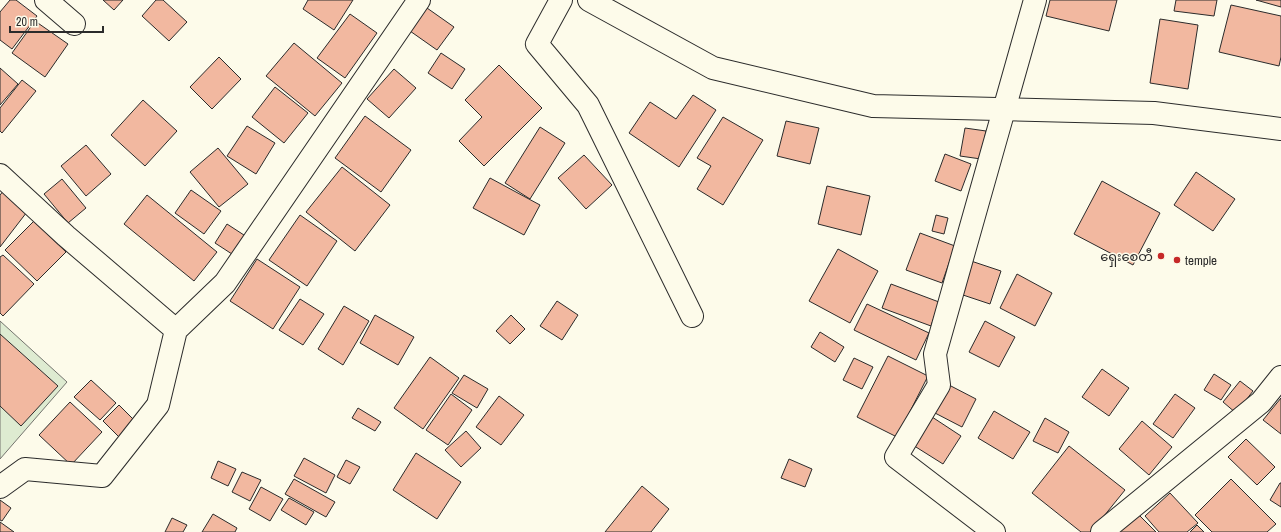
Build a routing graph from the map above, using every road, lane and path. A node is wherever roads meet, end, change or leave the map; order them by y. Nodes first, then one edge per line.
1 (46, 0) edge
2 (419, 0) edge
3 (561, 0) edge
4 (589, 0) edge
5 (1035, 0) edge
6 (74, 24) dead end
7 (1003, 109) junction
8 (1281, 129) edge
9 (0, 175) edge
10 (692, 316) dead end
11 (176, 330) junction
12 (1281, 377) edge
13 (0, 488) edge
14 (994, 532) edge
15 (1102, 532) edge

1 - 6 street
2 - 11 street
3 - 10 street
4 - 7 street
5 - 7 street
7 - 8 street
7 - 14 street
9 - 11 street
11 - 13 street
12 - 15 street

